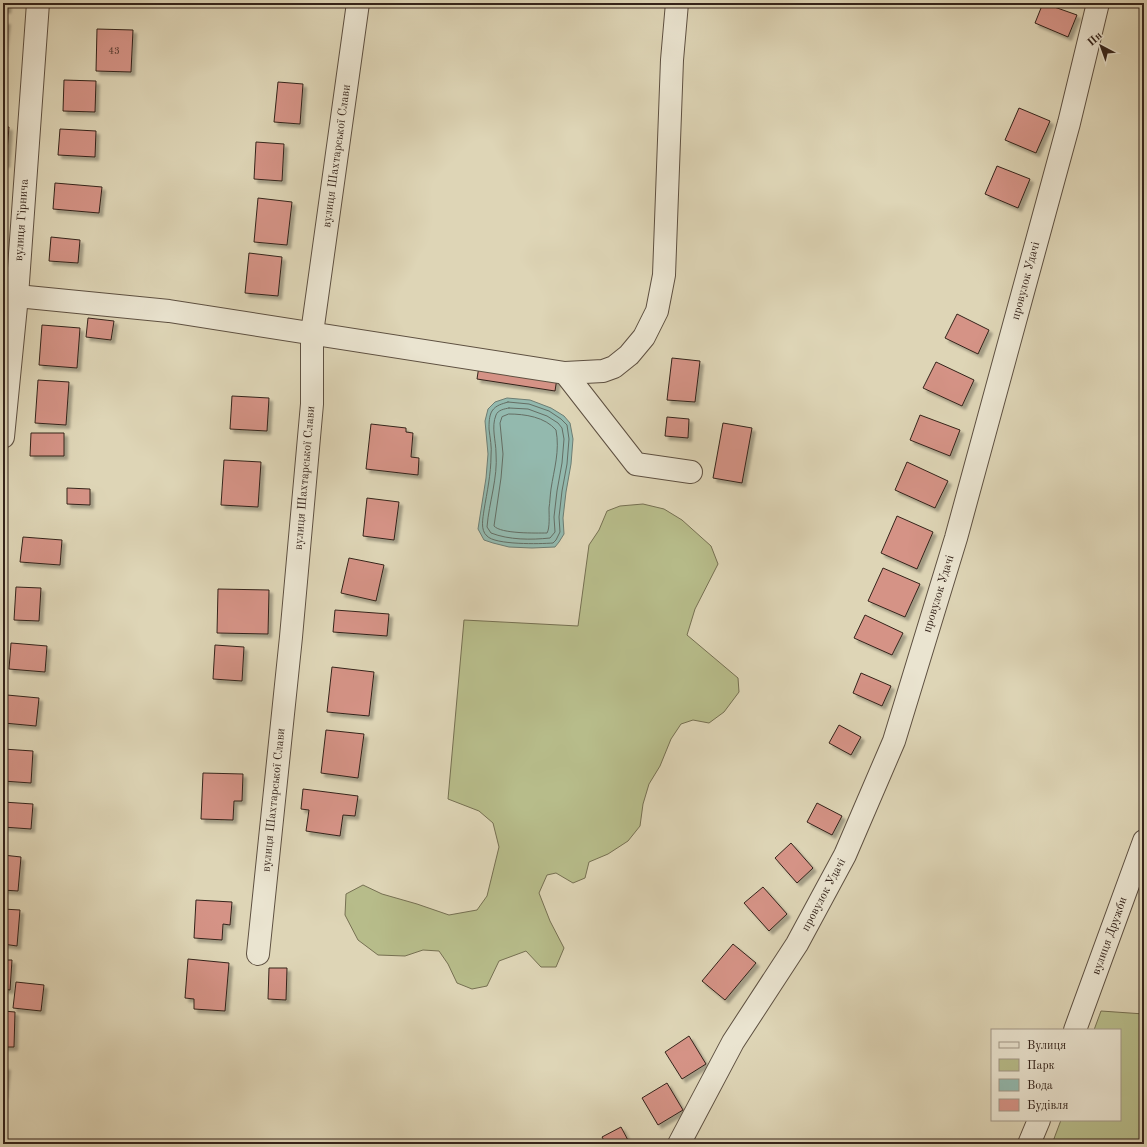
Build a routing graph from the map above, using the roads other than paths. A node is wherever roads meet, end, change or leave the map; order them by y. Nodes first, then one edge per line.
1 (38, 3) edge
2 (358, 3) edge
3 (677, 3) edge
4 (1098, 3) edge
5 (17, 296) junction
6 (312, 333) junction
7 (565, 373) junction
8 (3, 437) edge
9 (691, 472) dead end
10 (1144, 841) edge
11 (258, 954) dead end
12 (1075, 1029) edge
13 (1039, 1121) edge
14 (679, 1144) edge
15 (1029, 1144) edge

1 - 5 street, вулиця Гірнича
2 - 6 street, вулиця Шахтарської Слави
3 - 7 street
4 - 14 street, провулок Удачі
5 - 6 street
5 - 8 street, вулиця Гірнича
6 - 7 street
6 - 11 street, вулиця Шахтарської Слави
7 - 9 street
10 - 12 street, вулиця Дружби
13 - 15 street

